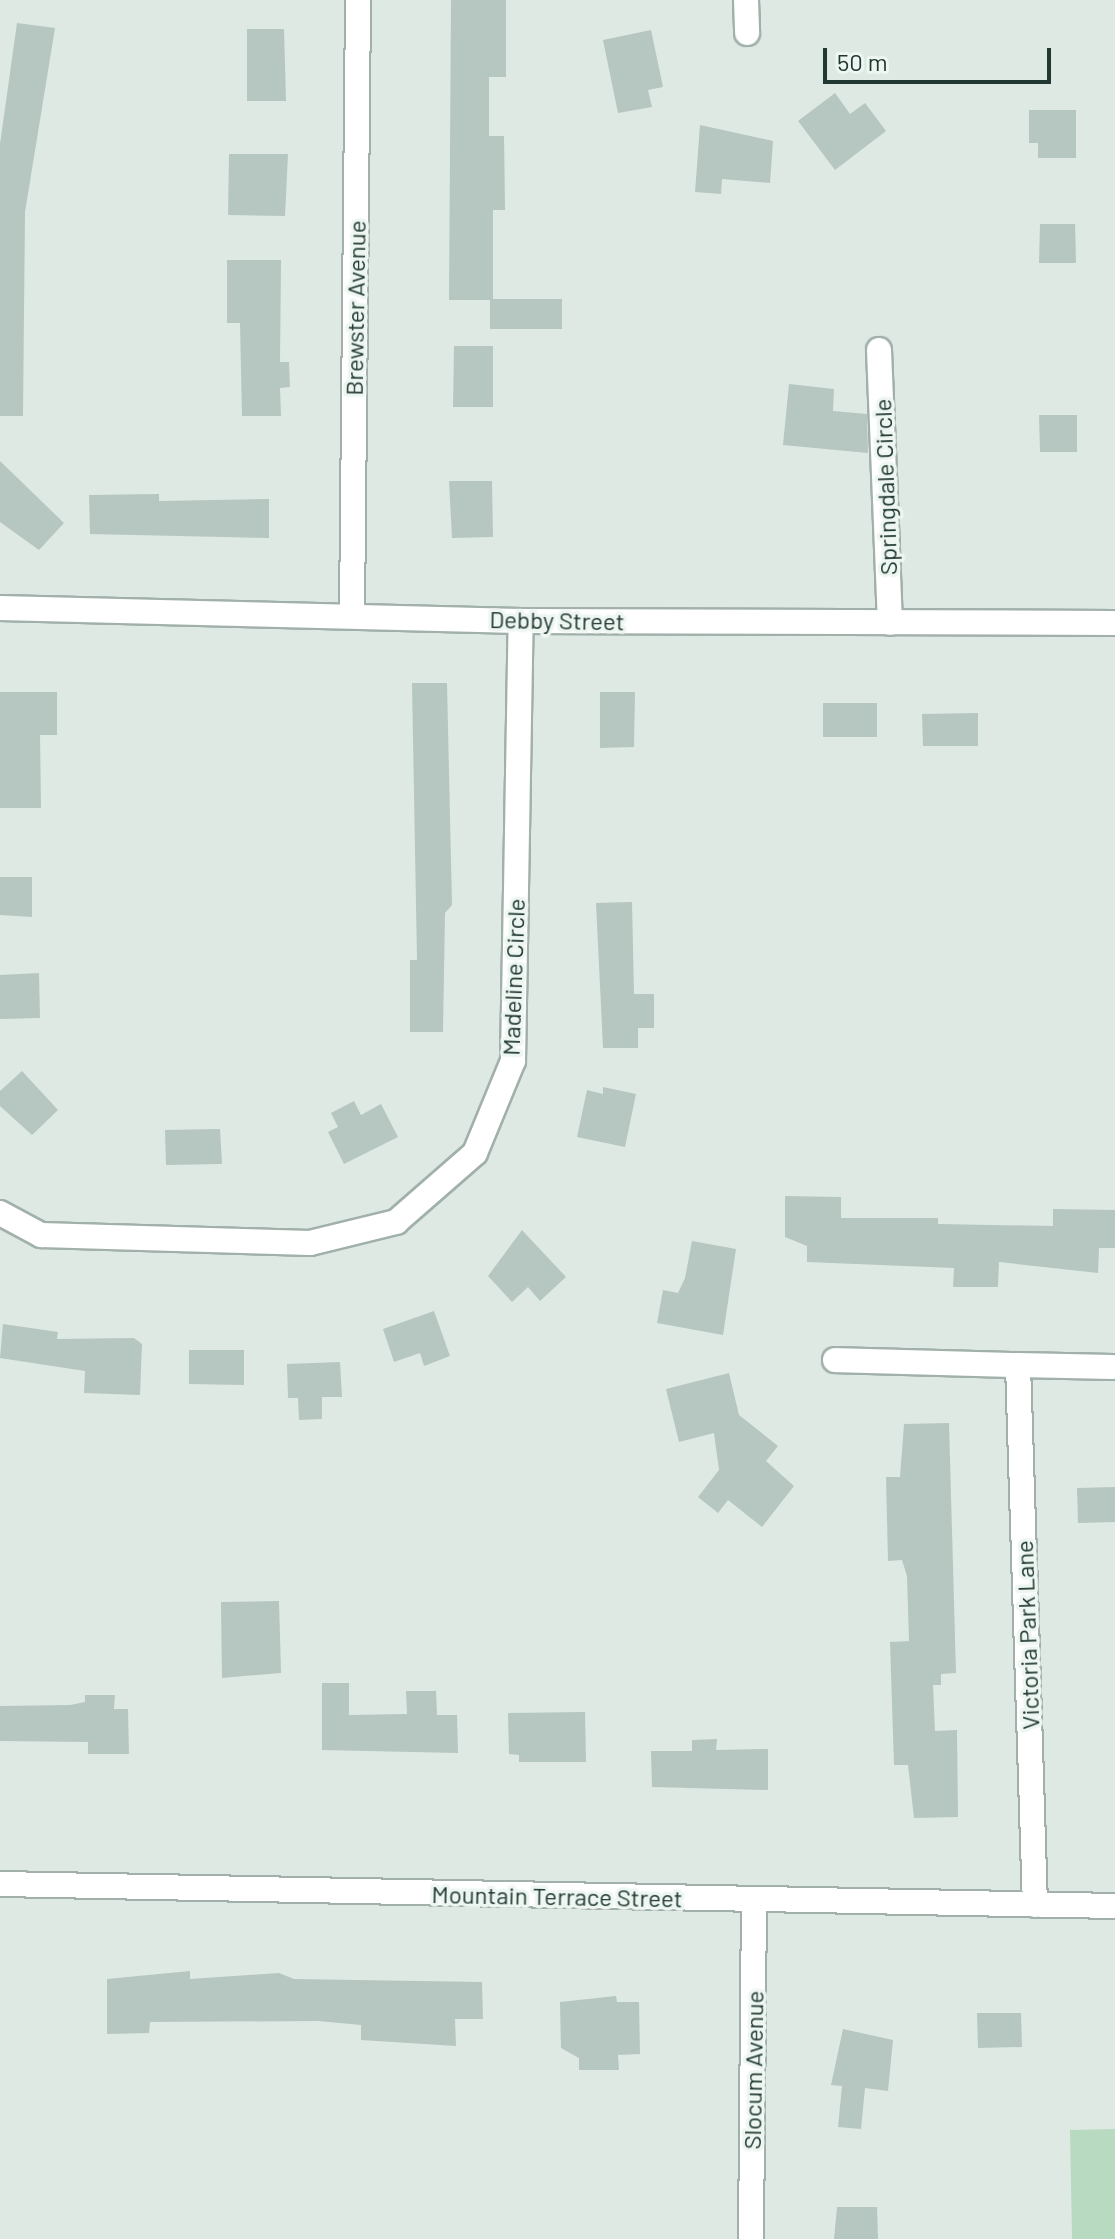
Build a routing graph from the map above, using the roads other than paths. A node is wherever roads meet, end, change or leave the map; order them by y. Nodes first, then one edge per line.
1 (358, 0) edge
2 (746, 0) edge
3 (747, 33) dead end
4 (879, 350) dead end
5 (0, 608) edge
6 (352, 615) junction
7 (521, 621) junction
8 (890, 623) junction
9 (1115, 623) edge
10 (0, 1213) edge
11 (835, 1360) dead end
12 (1018, 1365) junction
13 (1113, 1367) dead end
14 (0, 1884) edge
15 (754, 1900) junction
16 (1035, 1905) junction
17 (1115, 1906) edge
18 (751, 2239) edge

1 - 6 street, Brewster Avenue
2 - 3 street
4 - 8 street, Springdale Circle
5 - 6 street, Debby Street
6 - 7 street, Debby Street
7 - 8 street, Debby Street
7 - 10 street, Madeline Circle
8 - 9 street, Debby Street
11 - 12 street
12 - 13 street
12 - 16 street, Victoria Park Lane
14 - 15 street, Mountain Terrace Street
15 - 16 street, Mountain Terrace Street
15 - 18 street, Slocum Avenue
16 - 17 street, Mountain Terrace Street

